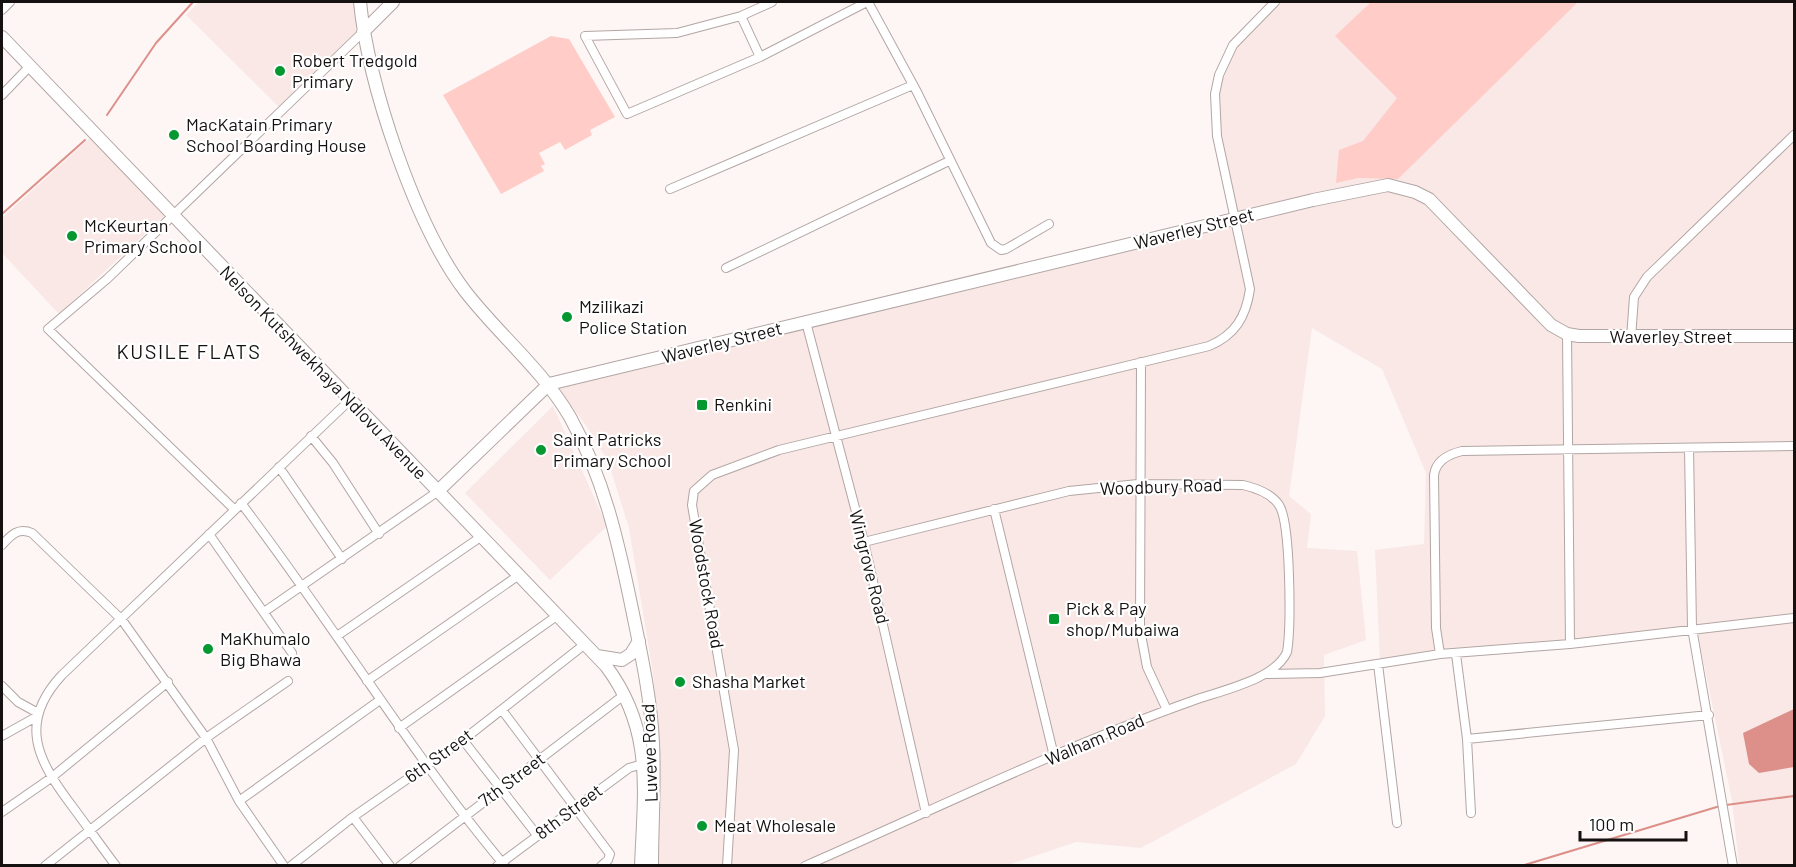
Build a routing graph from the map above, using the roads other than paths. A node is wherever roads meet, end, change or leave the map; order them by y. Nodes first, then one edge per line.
1 (10, 2) edge
2 (360, 2) edge
3 (393, 2) edge
4 (772, 2) edge
5 (867, 2) edge
6 (1275, 2) edge
7 (2, 10) edge
8 (741, 16) junction
9 (363, 32) junction
10 (2, 37) edge
11 (760, 57) junction
12 (30, 66) junction
13 (913, 85) junction
14 (2, 95) edge
15 (1794, 135) edge
16 (949, 161) junction
17 (670, 189) dead end
18 (173, 216) junction
19 (1236, 218) junction
20 (1049, 224) dead end
21 (726, 268) dead end
22 (806, 322) junction
23 (1568, 334) junction
24 (1794, 336) edge
25 (1631, 338) junction
26 (1141, 362) junction
27 (549, 384) junction
28 (351, 399) junction
29 (312, 436) junction
30 (835, 436) junction
31 (1794, 446) edge
32 (1689, 448) junction
33 (1570, 450) junction
34 (279, 467) junction
35 (1138, 484) junction
36 (437, 492) junction
37 (237, 506) junction
38 (994, 509) junction
39 (209, 534) junction
40 (379, 534) junction
41 (482, 536) junction
42 (864, 542) junction
43 (2, 545) edge
44 (342, 559) junction
45 (519, 575) junction
46 (303, 584) junction
47 (264, 612) junction
48 (558, 615) junction
49 (1794, 618) edge
50 (122, 620) junction
51 (1692, 628) junction
52 (337, 636) junction
53 (639, 641) junction
54 (585, 644) junction
55 (1570, 644) junction
56 (292, 653) dead end
57 (1440, 654) junction
58 (1456, 654) junction
59 (597, 656) junction
60 (1378, 664) junction
61 (1267, 674) junction
62 (288, 681) dead end
63 (367, 681) junction
64 (168, 682) junction
65 (2, 686) edge
66 (624, 695) junction
67 (380, 700) junction
68 (502, 710) junction
69 (1167, 710) junction
70 (37, 715) junction
71 (1709, 715) junction
72 (399, 728) junction
73 (2, 736) edge
74 (206, 738) junction
75 (1467, 739) junction
76 (463, 740) junction
77 (1054, 756) junction
78 (538, 761) junction
79 (643, 764) junction
80 (426, 766) junction
81 (51, 778) junction
82 (501, 788) junction
83 (240, 801) junction
84 (574, 807) junction
85 (2, 812) edge
86 (926, 813) junction
87 (1471, 813) dead end
88 (466, 816) junction
89 (353, 817) junction
90 (1396, 823) dead end
91 (90, 830) junction
92 (537, 835) junction
93 (501, 864) edge
94 (45, 866) edge
95 (116, 866) edge
96 (284, 866) edge
97 (291, 866) edge
98 (390, 866) edge
99 (400, 866) edge
100 (601, 866) edge
101 (641, 866) edge
102 (652, 866) edge
103 (727, 866) edge
104 (805, 866) edge
105 (1733, 866) edge

1 - 7 street
2 - 9 street, Luveve Road
3 - 9 street
4 - 8 street
5 - 11 street
5 - 13 street
6 - 19 street
8 - 11 street
8 - 11 street
9 - 18 street
9 - 27 street, Luveve Road
10 - 12 street, Nelson Kutshwekhaya Ndlovu Avenue
12 - 14 street
12 - 18 street, Nelson Kutshwekhaya Ndlovu Avenue
13 - 16 street
13 - 17 street
15 - 25 street
16 - 20 street
16 - 21 street
18 - 28 street, Nelson Kutshwekhaya Ndlovu Avenue
18 - 37 street
19 - 22 street, Waverley Street
19 - 23 street, Waverley Street
19 - 26 street
22 - 27 street, Waverley Street
22 - 30 street, Wingrove Road
23 - 25 street, Waverley Street
23 - 33 street
24 - 25 street, Waverley Street
26 - 30 street
26 - 35 street
27 - 36 street
27 - 53 street, Luveve Road
28 - 29 street
28 - 36 street, Nelson Kutshwekhaya Ndlovu Avenue
29 - 34 street
29 - 40 street
30 - 42 street, Wingrove Road
30 - 103 street, Woodstock Road
31 - 32 street
32 - 33 street
32 - 51 street
33 - 55 street
33 - 57 street
34 - 37 street
34 - 44 street
35 - 38 street, Woodbury Road
35 - 61 street, Woodbury Road
35 - 69 street
36 - 40 street
36 - 41 street, Nelson Kutshwekhaya Ndlovu Avenue
37 - 39 street
37 - 46 street
38 - 42 street, Woodbury Road
38 - 77 street
39 - 47 street
39 - 50 street
40 - 44 street
41 - 45 street, Nelson Kutshwekhaya Ndlovu Avenue
41 - 52 street
42 - 86 street, Wingrove Road
43 - 50 street
44 - 46 street
45 - 48 street, Nelson Kutshwekhaya Ndlovu Avenue
45 - 63 street
46 - 47 street
46 - 52 street
47 - 56 street
48 - 54 street, Nelson Kutshwekhaya Ndlovu Avenue
48 - 72 street
49 - 51 street
50 - 64 street
50 - 70 street
51 - 55 street
51 - 71 street
52 - 63 street
53 - 59 street
53 - 102 street, Luveve Road
54 - 59 street, Nelson Kutshwekhaya Ndlovu Avenue
54 - 68 street, 6th Street
55 - 58 street
57 - 58 street
57 - 60 street
58 - 75 street
59 - 66 street, Luveve Road
60 - 61 street
60 - 90 street
61 - 69 street, Walham Road
62 - 74 street
63 - 67 street
64 - 74 street
64 - 81 street
65 - 70 street
66 - 78 street, 7th Street
66 - 79 street, Luveve Road
67 - 72 street
67 - 83 street
68 - 76 street, 6th Street
68 - 78 street
69 - 77 street, Walham Road
70 - 73 street
70 - 81 street
71 - 75 street
71 - 105 street
72 - 80 street
74 - 83 street
74 - 91 street
75 - 87 street
76 - 80 street, 6th Street
76 - 82 street
77 - 86 street, Walham Road
78 - 82 street, 7th Street
78 - 84 street
79 - 84 street, 8th Street
79 - 101 street, Luveve Road
80 - 88 street
80 - 89 street, 6th Street
81 - 85 street
81 - 91 street
82 - 88 street, 7th Street
82 - 92 street
83 - 96 street
84 - 92 street, 8th Street
84 - 100 street
86 - 104 street
88 - 93 street
88 - 99 street, 7th Street
89 - 97 street, 6th Street
89 - 98 street
91 - 94 street
91 - 95 street
92 - 93 street, 8th Street

